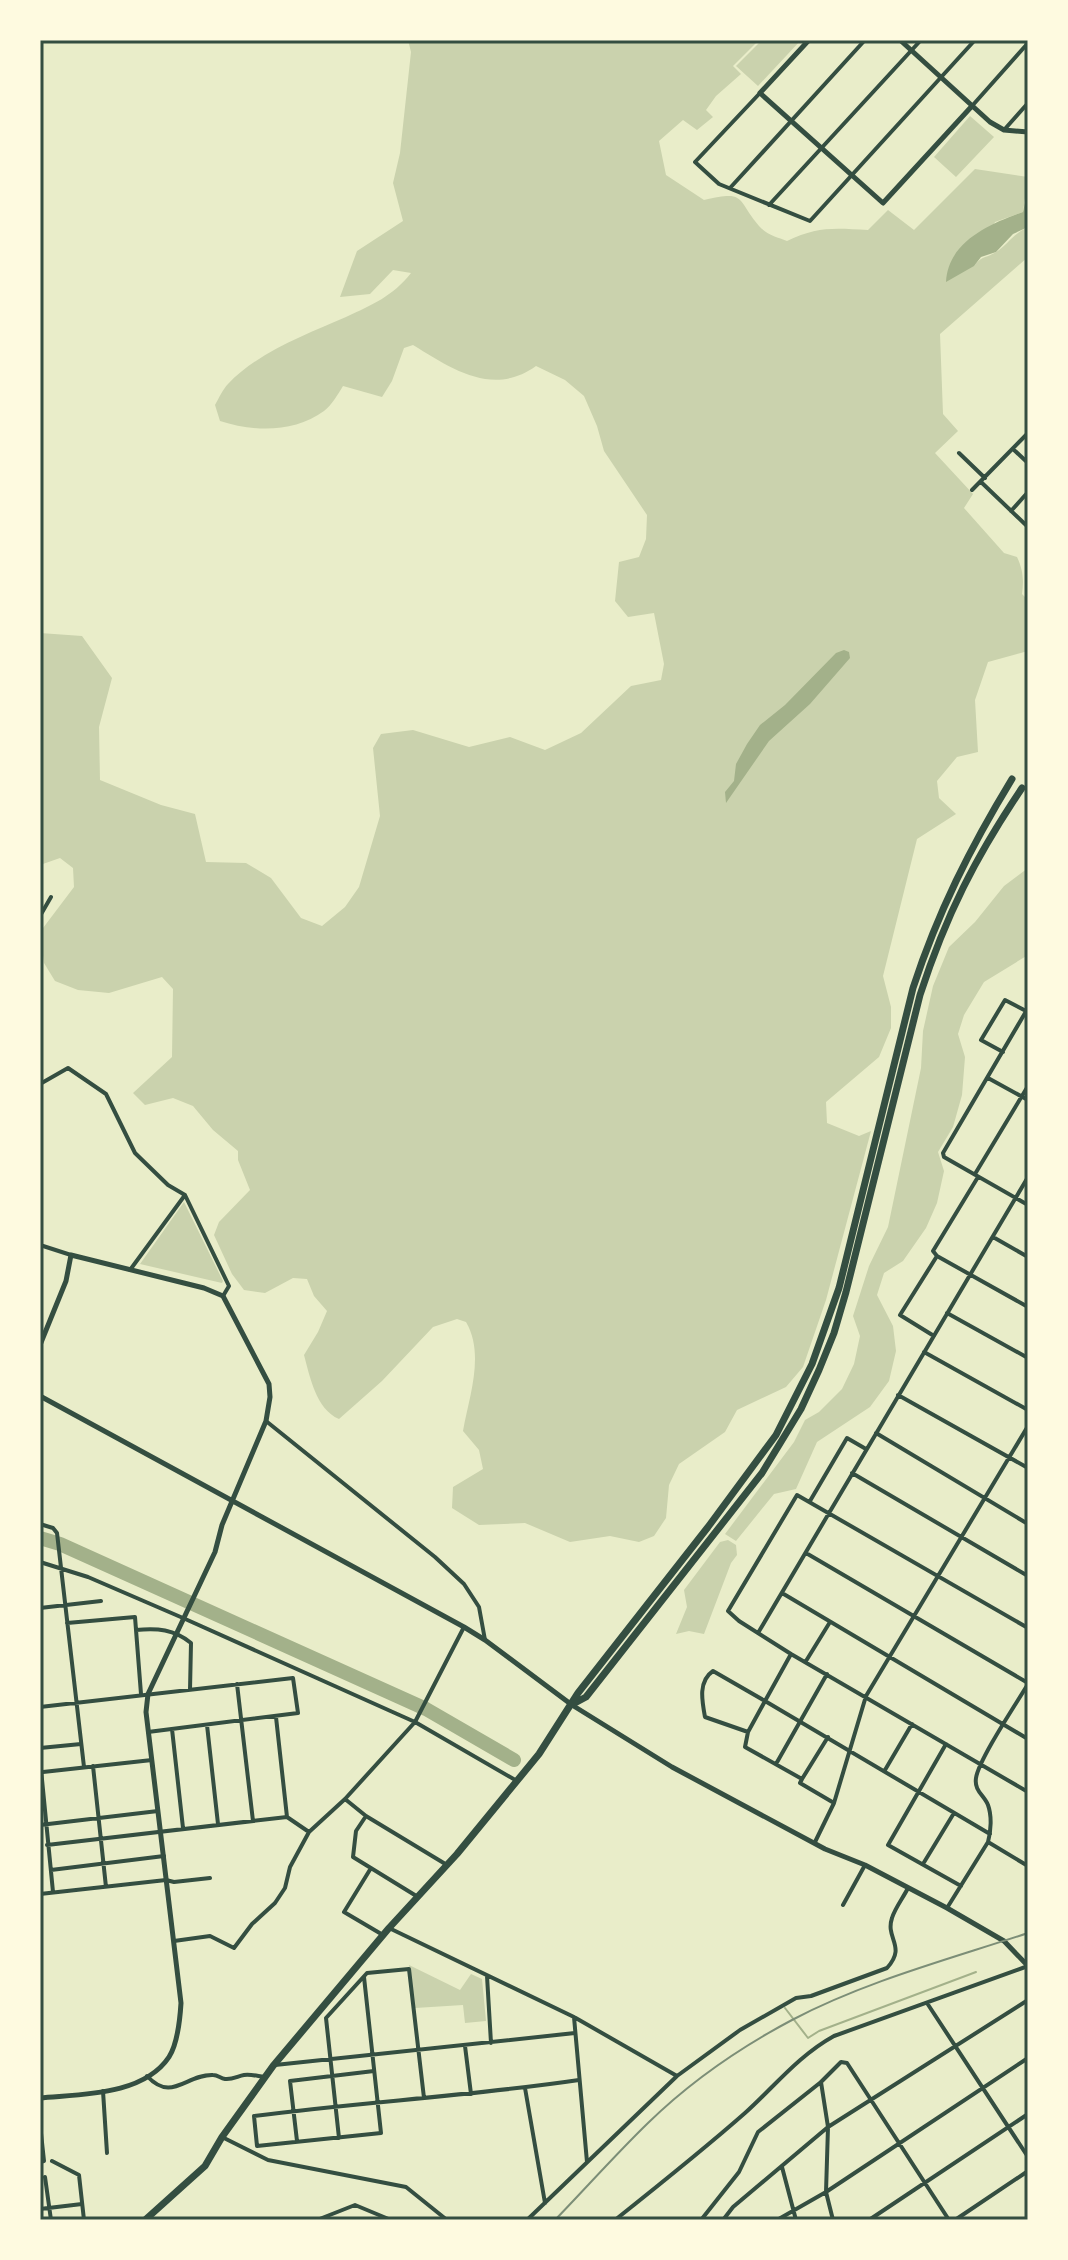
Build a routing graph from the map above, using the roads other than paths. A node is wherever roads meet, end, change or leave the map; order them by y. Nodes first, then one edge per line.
1 (809, 40) edge
2 (865, 40) edge
3 (900, 40) edge
4 (921, 40) edge
5 (975, 40) edge
6 (1028, 43) edge
7 (911, 51) junction
8 (941, 77) junction
9 (760, 93) junction
10 (1028, 103) edge
11 (972, 106) junction
12 (791, 121) junction
13 (1004, 130) junction
14 (1028, 132) edge
15 (821, 148) junction
16 (851, 176) junction
17 (730, 188) junction
18 (769, 205) junction
19 (1028, 433) edge
20 (1013, 449) junction
21 (959, 453) dead end
22 (1028, 463) edge
23 (983, 480) junction
24 (972, 490) dead end
25 (1028, 492) edge
26 (1011, 511) junction
27 (1028, 527) edge
28 (1012, 779) dead end
29 (1022, 788) dead end
30 (51, 897) dead end
31 (40, 916) edge
32 (1027, 1010) edge
33 (1003, 1052) junction
34 (988, 1077) junction
35 (40, 1084) edge
36 (1028, 1086) edge
37 (1021, 1097) junction
38 (1028, 1100) edge
39 (977, 1175) junction
40 (1028, 1177) edge
41 (185, 1195) junction
42 (1016, 1198) junction
43 (1028, 1205) edge
44 (993, 1237) junction
45 (40, 1245) edge
46 (71, 1255) junction
47 (937, 1256) junction
48 (1028, 1257) edge
49 (130, 1270) junction
50 (970, 1274) junction
51 (223, 1296) junction
52 (1028, 1307) edge
53 (947, 1313) junction
54 (934, 1336) junction
55 (40, 1345) edge
56 (924, 1352) junction
57 (1028, 1358) edge
58 (898, 1395) junction
59 (40, 1396) edge
60 (1028, 1410) edge
61 (266, 1421) junction
62 (1028, 1426) edge
63 (876, 1433) junction
64 (866, 1449) junction
65 (1009, 1457) junction
66 (1028, 1468) edge
67 (852, 1473) junction
68 (985, 1498) junction
69 (810, 1501) junction
70 (231, 1502) junction
71 (829, 1512) junction
72 (40, 1524) edge
73 (1028, 1524) edge
74 (962, 1536) junction
75 (806, 1553) junction
76 (40, 1562) edge
77 (61, 1566) junction
78 (939, 1576) junction
79 (1028, 1576) edge
80 (782, 1593) junction
81 (101, 1601) dead end
82 (66, 1605) junction
83 (40, 1608) edge
84 (184, 1615) junction
85 (915, 1615) junction
86 (830, 1622) junction
87 (67, 1623) junction
88 (464, 1627) junction
89 (1028, 1628) edge
90 (136, 1630) junction
91 (758, 1633) junction
92 (175, 1634) junction
93 (485, 1640) junction
94 (791, 1654) junction
95 (890, 1656) junction
96 (806, 1661) junction
97 (827, 1674) junction
98 (237, 1684) junction
99 (1028, 1684) edge
100 (190, 1690) junction
101 (144, 1695) junction
102 (866, 1696) junction
103 (765, 1701) junction
104 (75, 1703) junction
105 (572, 1705) junction
106 (40, 1707) edge
107 (276, 1717) junction
108 (241, 1721) junction
109 (800, 1721) junction
110 (415, 1722) junction
111 (913, 1723) junction
112 (207, 1725) junction
113 (1004, 1725) junction
114 (172, 1729) junction
115 (148, 1732) junction
116 (748, 1732) junction
117 (828, 1737) junction
118 (1028, 1739) edge
119 (81, 1744) junction
120 (946, 1744) junction
121 (40, 1748) edge
122 (850, 1750) junction
123 (152, 1760) junction
124 (40, 1761) edge
125 (776, 1764) junction
126 (981, 1764) junction
127 (93, 1766) junction
128 (84, 1767) junction
129 (885, 1770) junction
130 (42, 1772) junction
131 (518, 1779) junction
132 (802, 1779) junction
133 (918, 1791) junction
134 (1028, 1792) edge
135 (345, 1799) junction
136 (834, 1803) junction
137 (158, 1811) junction
138 (954, 1813) junction
139 (366, 1816) junction
140 (287, 1817) junction
141 (99, 1818) junction
142 (253, 1821) junction
143 (43, 1824) edge
144 (218, 1824) junction
145 (183, 1828) junction
146 (309, 1832) junction
147 (161, 1833) junction
148 (990, 1834) junction
149 (101, 1839) junction
150 (815, 1842) junction
151 (988, 1842) junction
152 (47, 1845) junction
153 (164, 1856) junction
154 (104, 1863) junction
155 (923, 1864) junction
156 (447, 1865) junction
157 (865, 1865) junction
158 (1028, 1866) edge
159 (371, 1868) junction
160 (50, 1870) junction
161 (210, 1878) dead end
162 (166, 1880) junction
163 (961, 1886) junction
164 (106, 1887) junction
165 (908, 1888) junction
166 (53, 1893) junction
167 (40, 1894) edge
168 (418, 1897) junction
169 (843, 1905) dead end
170 (947, 1908) junction
171 (389, 1928) junction
172 (383, 1935) junction
173 (174, 1941) junction
174 (1028, 1950) edge
175 (1018, 1954) junction
176 (1028, 1966) edge
177 (487, 1976) junction
178 (364, 1977) junction
179 (1028, 2000) edge
180 (927, 2003) junction
181 (574, 2017) junction
182 (575, 2033) junction
183 (491, 2043) junction
184 (465, 2046) junction
185 (955, 2046) junction
186 (417, 2049) junction
187 (372, 2053) junction
188 (330, 2058) junction
189 (1028, 2058) edge
190 (273, 2066) junction
191 (374, 2071) junction
192 (331, 2075) junction
193 (147, 2076) junction
194 (677, 2076) junction
195 (264, 2077) junction
196 (579, 2080) junction
197 (821, 2082) junction
198 (982, 2087) junction
199 (525, 2088) junction
200 (103, 2091) junction
201 (471, 2094) junction
202 (40, 2098) edge
203 (424, 2098) junction
204 (872, 2101) junction
205 (377, 2103) junction
206 (335, 2107) junction
207 (293, 2111) junction
208 (1028, 2114) edge
209 (40, 2124) edge
210 (828, 2127) junction
211 (1008, 2127) junction
212 (222, 2137) junction
213 (339, 2138) junction
214 (297, 2141) junction
215 (898, 2142) junction
216 (107, 2153) dead end
217 (1028, 2157) edge
218 (52, 2161) dead end
219 (40, 2162) edge
220 (587, 2162) junction
221 (782, 2167) junction
222 (1028, 2171) edge
223 (45, 2177) dead end
224 (925, 2182) junction
225 (826, 2192) junction
226 (545, 2203) junction
227 (82, 2204) junction
228 (49, 2208) junction
229 (40, 2209) edge
230 (794, 2211) junction
231 (51, 2220) edge
232 (84, 2220) edge
233 (145, 2220) edge
234 (317, 2220) edge
235 (391, 2220) edge
236 (447, 2220) edge
237 (527, 2220) edge
238 (615, 2220) edge
239 (701, 2220) edge
240 (723, 2220) edge
241 (777, 2220) edge
242 (796, 2220) edge
243 (833, 2220) edge
244 (869, 2220) edge
245 (949, 2220) edge
246 (955, 2220) edge

1 - 9 street
2 - 12 street
3 - 7 street
4 - 7 street
5 - 8 street
6 - 11 street
7 - 8 street
7 - 15 street
8 - 11 street
8 - 16 street
9 - 12 street
9 - 17 street
10 - 13 street
11 - 13 street
11 - 16 street
12 - 15 street
12 - 17 street
13 - 14 street
15 - 16 street
15 - 18 street
16 - 18 street
17 - 18 street
19 - 20 street
20 - 22 street
20 - 23 street
21 - 23 street
23 - 24 street
23 - 26 street
25 - 26 street
26 - 27 street
28 - 105 main road
29 - 105 main road
30 - 31 street
32 - 33 street
32 - 33 street
33 - 34 street
34 - 37 street
34 - 39 street
35 - 41 street
36 - 37 street
37 - 38 street
37 - 39 street
39 - 42 street
39 - 47 street
40 - 42 street
41 - 49 street
41 - 51 street
42 - 43 street
42 - 44 street
44 - 48 street
44 - 50 street
45 - 46 street
46 - 49 street
46 - 55 street
47 - 50 street
47 - 54 street
49 - 51 street
50 - 52 street
50 - 53 street
51 - 61 street
53 - 54 street
53 - 57 street
54 - 56 street
56 - 58 street
56 - 60 street
58 - 63 street
58 - 65 street
59 - 70 street
61 - 70 street
61 - 93 street
62 - 65 street
63 - 64 street
63 - 68 street
64 - 67 street
64 - 69 street
65 - 66 street
65 - 68 street
67 - 71 street
67 - 74 street
68 - 73 street
68 - 74 street
69 - 71 street
69 - 91 street
70 - 84 street
70 - 88 street
71 - 75 street
71 - 78 street
72 - 77 street
74 - 78 street
74 - 79 street
75 - 80 street
75 - 85 street
76 - 77 street
77 - 82 street
77 - 84 street
78 - 85 street
78 - 89 street
80 - 86 street
80 - 91 street
81 - 82 street
82 - 83 street
82 - 87 street
84 - 92 street
84 - 110 street
85 - 95 street
85 - 99 street
86 - 95 street
86 - 96 street
87 - 90 street
87 - 104 street
88 - 93 street
88 - 110 street
90 - 92 street
90 - 101 street
91 - 94 street
92 - 100 street
92 - 101 street
93 - 105 street
94 - 96 street
94 - 103 street
95 - 102 street
95 - 113 street
96 - 97 street
97 - 102 street
97 - 109 street
98 - 100 street
98 - 107 street
98 - 108 street
99 - 113 street
100 - 101 street
101 - 104 street
101 - 115 street
102 - 111 street
102 - 122 street
103 - 109 street
103 - 116 street
103 - 116 street
104 - 106 street
104 - 119 street
105 - 131 main road
105 - 150 street
107 - 108 street
107 - 140 street
108 - 112 street
108 - 142 street
109 - 117 street
109 - 125 street
110 - 131 street
110 - 135 street
111 - 120 street
111 - 129 street
112 - 114 street
112 - 144 street
113 - 118 street
113 - 126 street
114 - 115 street
114 - 145 street
115 - 123 street
116 - 125 street
117 - 122 street
117 - 132 street
119 - 121 street
119 - 128 street
120 - 126 street
120 - 133 street
122 - 129 street
122 - 136 street
123 - 127 street
123 - 137 street
124 - 130 street
125 - 132 street
126 - 134 street
126 - 148 street
127 - 128 street
127 - 141 street
128 - 130 street
129 - 133 street
130 - 143 street
131 - 156 main road
132 - 136 street
133 - 138 street
133 - 155 street
135 - 139 street
135 - 146 street
136 - 150 street
137 - 141 street
137 - 147 street
138 - 148 street
138 - 155 street
139 - 156 street
139 - 159 street
140 - 142 street
140 - 146 street
141 - 143 street
141 - 149 street
142 - 144 street
143 - 152 street
144 - 145 street
145 - 147 street
146 - 173 street
147 - 149 street
147 - 153 street
148 - 151 street
149 - 152 street
149 - 154 street
150 - 157 street
151 - 158 street
151 - 163 street
152 - 160 street
153 - 154 street
153 - 162 street
154 - 160 street
154 - 164 street
155 - 163 street
156 - 168 main road
157 - 165 street
157 - 169 street
159 - 168 street
159 - 172 street
160 - 166 street
161 - 162 street
162 - 164 street
162 - 173 street
163 - 170 street
164 - 166 street
165 - 170 street
165 - 194 street
166 - 167 street
168 - 171 main road
170 - 175 street
171 - 172 main road
171 - 177 street
172 - 190 main road
173 - 193 street
174 - 175 street
175 - 176 street
176 - 180 street
177 - 181 street
177 - 183 street
178 - 186 street
178 - 187 street
178 - 188 street
179 - 185 street
180 - 185 street
180 - 238 street
181 - 182 street
181 - 194 street
182 - 183 street
182 - 196 street
183 - 184 street
184 - 186 street
184 - 201 street
185 - 198 street
185 - 204 street
186 - 187 street
186 - 203 street
187 - 188 street
187 - 191 street
188 - 190 street
188 - 192 street
189 - 198 street
190 - 195 main road
191 - 192 street
191 - 205 street
192 - 206 street
192 - 207 street
193 - 195 street
193 - 200 street
194 - 220 street
195 - 212 main road
196 - 199 street
196 - 220 street
197 - 204 street
197 - 210 street
197 - 239 street
198 - 211 street
198 - 215 street
199 - 201 street
199 - 226 street
200 - 202 street
200 - 216 street
201 - 203 street
203 - 205 street
204 - 210 street
204 - 215 street
205 - 206 street
205 - 213 street
206 - 207 street
206 - 213 street
207 - 214 street
207 - 214 street
208 - 211 street
209 - 219 street
210 - 221 street
210 - 225 street
211 - 217 street
211 - 224 street
212 - 233 main road
212 - 236 street
213 - 214 street
215 - 224 street
215 - 225 street
218 - 227 street
220 - 226 street
221 - 230 street
221 - 240 street
222 - 246 street
223 - 228 street
224 - 244 street
224 - 245 street
225 - 230 street
225 - 243 street
226 - 237 street
227 - 228 street
227 - 232 street
228 - 229 street
228 - 231 street
230 - 241 street
230 - 242 street
234 - 235 street

